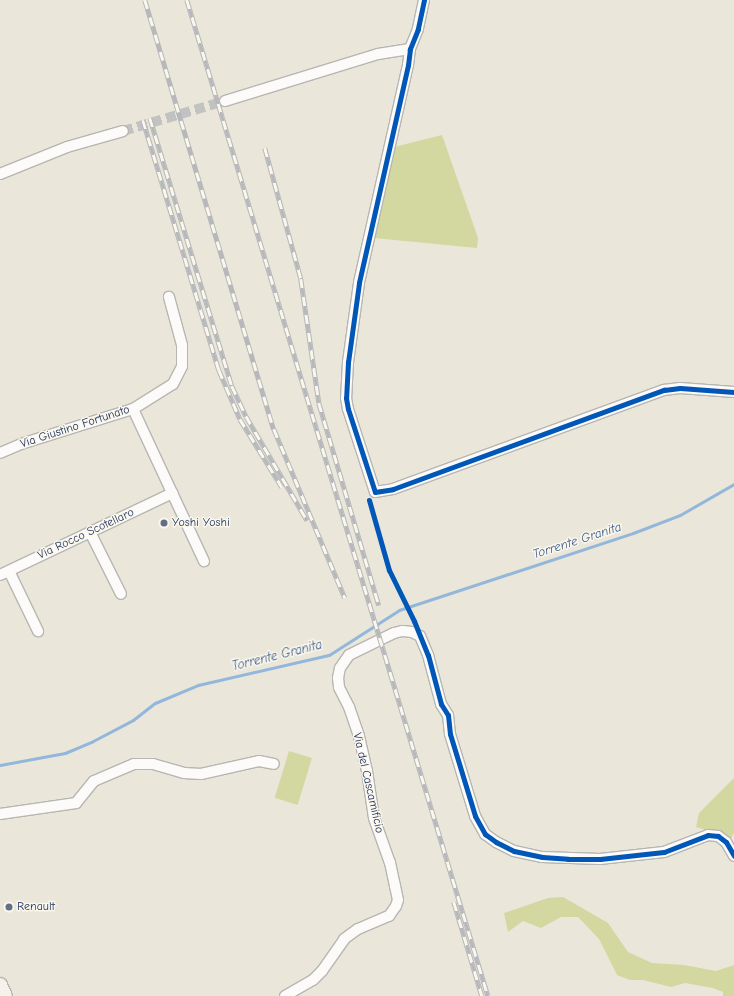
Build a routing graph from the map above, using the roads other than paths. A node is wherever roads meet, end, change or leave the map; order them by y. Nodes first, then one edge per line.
1 (424, 0) edge
2 (410, 49) junction
3 (225, 101) tunnel mouth
4 (123, 131) tunnel mouth
5 (0, 174) edge
6 (169, 296) dead end
7 (734, 392) edge
8 (133, 409) junction
9 (0, 453) edge
10 (173, 493) junction
11 (90, 532) junction
12 (204, 561) dead end
13 (4, 573) edge
14 (121, 594) dead end
15 (38, 631) dead end
16 (274, 764) dead end
17 (0, 814) edge
18 (734, 856) edge
19 (0, 985) edge
20 (5, 996) edge
21 (285, 996) edge

1 - 2 street
2 - 3 street
2 - 7 street
4 - 5 street
6 - 8 street, Via Giustino Fortunato
8 - 9 street, Via Giustino Fortunato
8 - 10 street
10 - 11 street, Via Rocco Scotellaro
10 - 12 street
11 - 13 street, Via Rocco Scotellaro
11 - 14 street
13 - 15 street
16 - 17 street
18 - 21 street, Via del Cascamificio
19 - 20 main road

